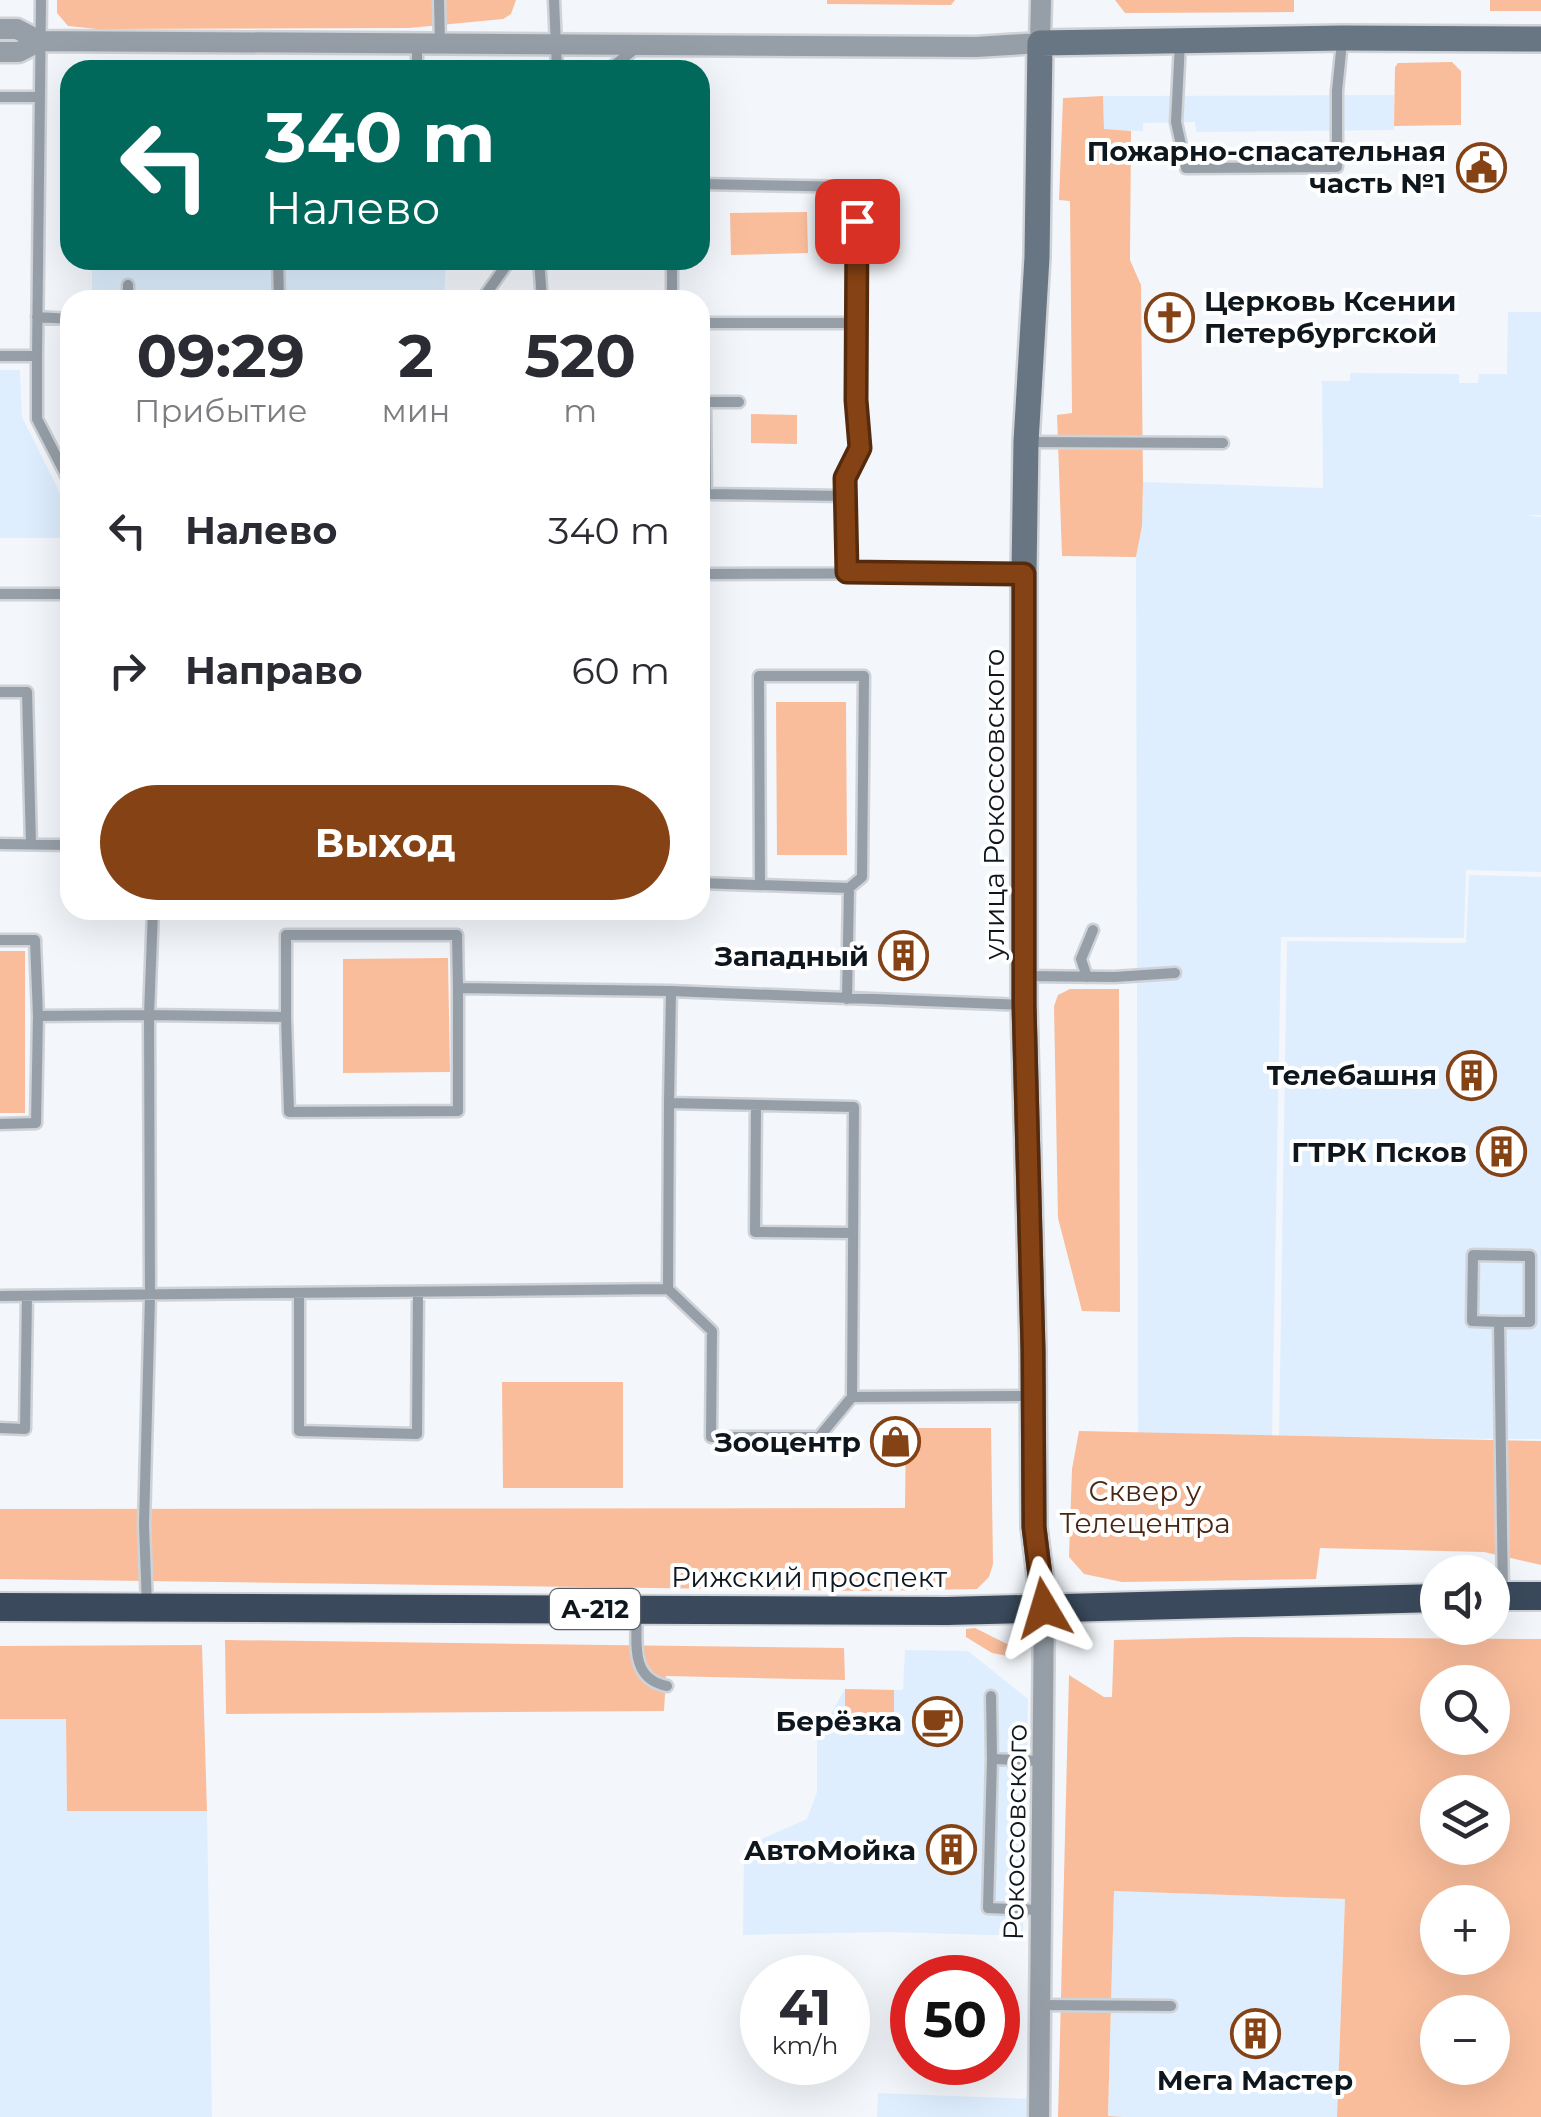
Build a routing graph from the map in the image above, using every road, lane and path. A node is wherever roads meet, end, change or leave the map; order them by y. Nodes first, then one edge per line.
1 (41, 0) edge
2 (439, 0) edge
3 (554, 0) edge
4 (1040, 0) edge
5 (0, 29) edge
6 (1342, 38) junction
7 (1541, 39) edge
8 (40, 40) junction
9 (1180, 42) junction
10 (418, 44) junction
11 (557, 44) junction
12 (641, 44) junction
13 (1040, 44) junction
14 (440, 46) junction
15 (0, 52) edge
16 (418, 60) edge
17 (557, 60) edge
18 (621, 60) edge
19 (38, 96) junction
20 (0, 97) edge
21 (710, 184) edge
22 (128, 285) dead end
23 (128, 290) edge
24 (37, 317) junction
25 (60, 318) edge
26 (710, 323) edge
27 (857, 323) junction
28 (0, 356) edge
29 (36, 356) junction
30 (710, 402) edge
31 (739, 402) dead end
32 (1026, 442) junction
33 (1223, 443) dead end
34 (60, 463) edge
35 (710, 494) edge
36 (846, 496) junction
37 (847, 572) junction
38 (710, 574) edge
39 (1024, 574) junction
40 (0, 594) edge
41 (60, 594) edge
42 (0, 692) edge
43 (0, 844) edge
44 (31, 844) junction
45 (60, 845) edge
46 (710, 883) edge
47 (760, 884) junction
48 (849, 888) junction
49 (153, 920) edge
50 (1093, 930) dead end
51 (0, 940) edge
52 (1175, 973) dead end
53 (1024, 976) junction
54 (1087, 978) junction
55 (458, 988) junction
56 (671, 991) junction
57 (847, 999) junction
58 (1024, 1005) junction
59 (148, 1014) junction
60 (38, 1016) junction
61 (286, 1017) junction
62 (670, 1104) junction
63 (756, 1105) junction
64 (0, 1124) edge
65 (853, 1234) junction
66 (1535, 1256) edge
67 (668, 1289) junction
68 (418, 1292) junction
69 (299, 1294) junction
70 (0, 1296) edge
71 (26, 1296) junction
72 (150, 1296) junction
73 (1499, 1322) junction
74 (1033, 1396) junction
75 (852, 1397) junction
76 (0, 1428) edge
77 (1498, 1555) edge
78 (1510, 1596) edge
79 (1541, 1596) edge
80 (1420, 1598) edge
81 (0, 1607) edge
82 (146, 1607) junction
83 (1044, 1608) junction
84 (636, 1609) junction
85 (667, 1686) dead end
86 (991, 1696) dead end
87 (992, 1759) junction
88 (1044, 1761) junction
89 (1040, 1910) junction
90 (1042, 2005) junction
91 (1171, 2006) dead end
92 (1039, 2117) edge

1 - 8 lane
2 - 14 lane
3 - 11 lane
4 - 13 street, улица Рокоссовского
5 - 8 street
6 - 7 main road
6 - 9 main road
6 - 9 lane
8 - 10 street
8 - 15 street
8 - 19 lane
9 - 13 main road
10 - 14 street
10 - 16 lane
11 - 12 street
11 - 14 street
11 - 17 lane
12 - 13 street
12 - 18 lane
13 - 32 main road, улица Рокоссовского
19 - 20 lane
19 - 24 lane
21 - 27 lane
22 - 23 lane
24 - 25 lane
24 - 29 lane
26 - 27 lane
27 - 36 lane
28 - 29 lane
29 - 34 lane
30 - 31 lane
32 - 33 lane
32 - 39 main road, улица Рокоссовского
35 - 36 lane
36 - 37 lane
37 - 38 lane
37 - 39 lane
39 - 53 main road, улица Рокоссовского
40 - 41 lane
42 - 44 lane
43 - 44 lane
44 - 45 lane
46 - 47 lane
47 - 48 lane
47 - 48 lane
48 - 57 lane
49 - 59 lane
50 - 54 lane
51 - 60 lane
52 - 54 lane
53 - 54 lane
53 - 58 main road, улица Рокоссовского
55 - 56 lane
55 - 61 lane
55 - 61 lane
56 - 57 lane
56 - 62 lane
57 - 58 lane
58 - 74 main road, улица Рокоссовского
59 - 60 lane
59 - 61 lane
59 - 72 lane
60 - 64 lane
62 - 63 lane
62 - 67 lane
63 - 65 lane
63 - 65 lane
65 - 75 lane
66 - 73 lane
66 - 73 lane
67 - 68 lane
67 - 75 lane
68 - 69 lane
68 - 69 lane
69 - 72 lane
70 - 71 lane
71 - 72 lane
71 - 76 lane
72 - 82 lane
73 - 77 lane
74 - 75 lane
74 - 83 main road, улица Рокоссовского
78 - 79 highway
80 - 83 highway, Рижский проспект / А-212
81 - 82 highway, Рижский проспект / А-212
82 - 84 highway, Рижский проспект / А-212
83 - 84 highway, Рижский проспект / А-212
83 - 88 street, Рокоссовского
84 - 85 lane
86 - 87 lane
87 - 88 lane
87 - 89 lane
88 - 89 street, Рокоссовского
89 - 90 street, Рокоссовского
90 - 91 lane
90 - 92 street, Рокоссовского

